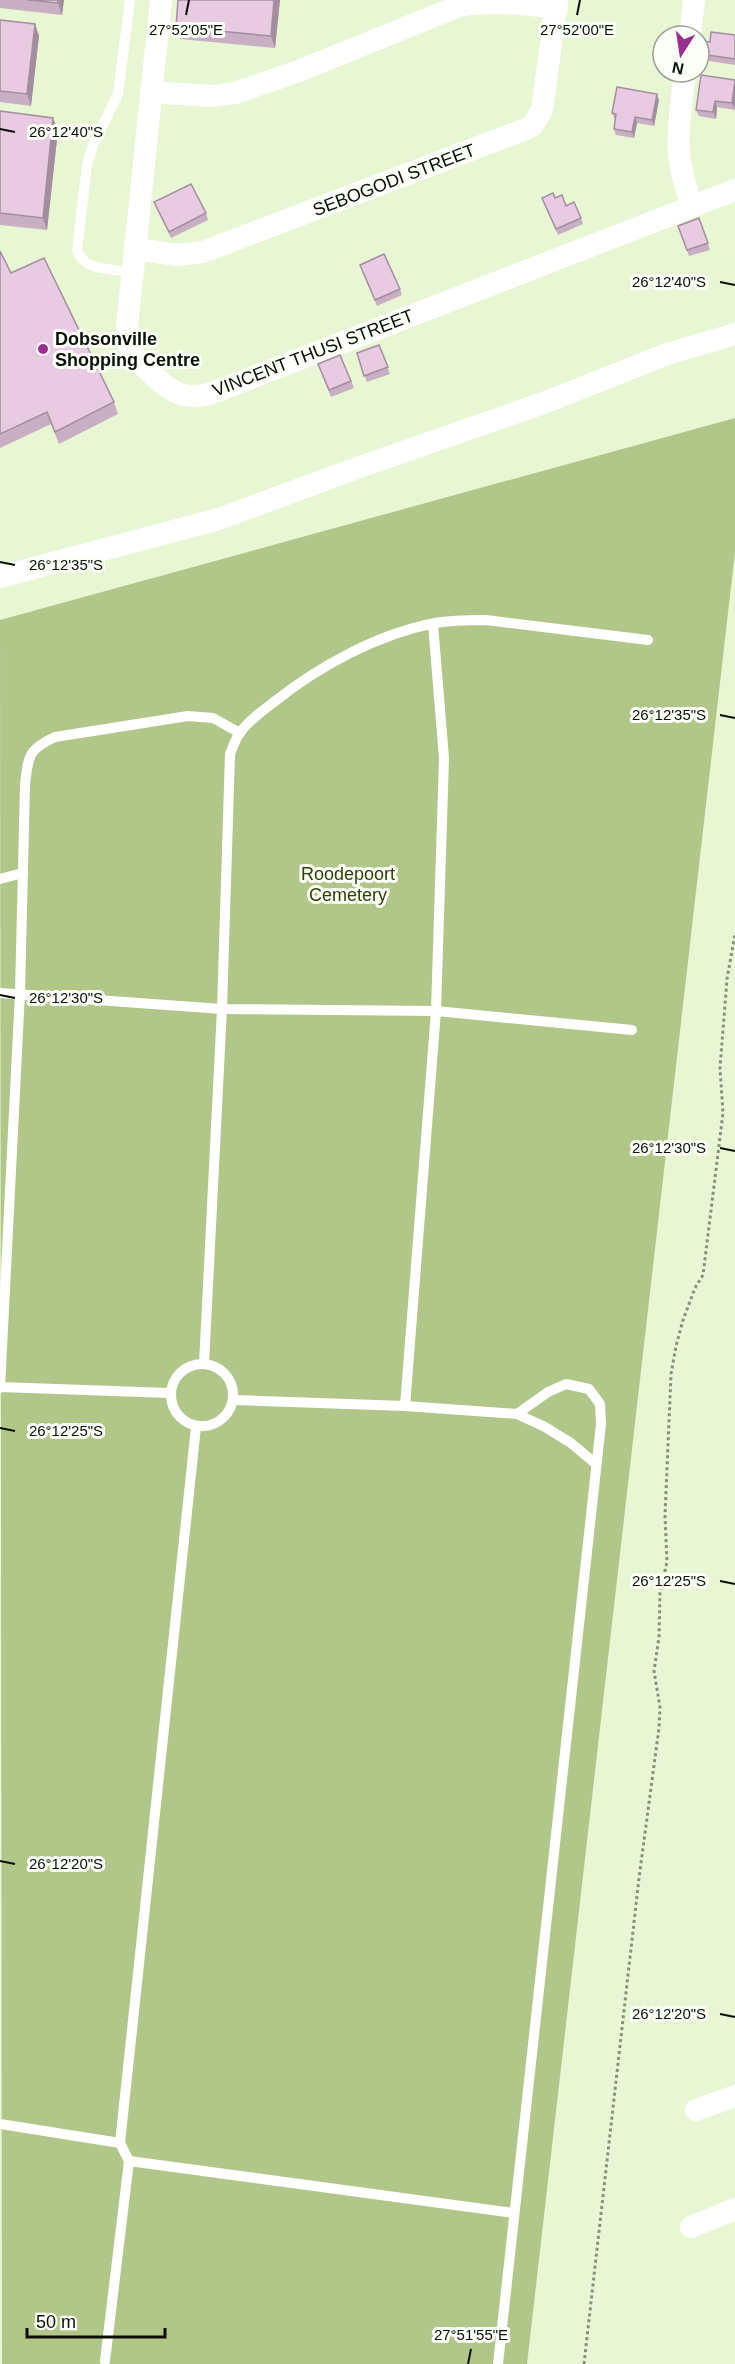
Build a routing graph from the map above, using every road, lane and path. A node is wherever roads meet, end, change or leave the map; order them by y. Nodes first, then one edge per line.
1 (130, 0) edge
2 (161, 0) edge
3 (694, 0) edge
4 (557, 4) edge
5 (691, 24) edge
6 (685, 84) edge
7 (151, 90) junction
8 (735, 190) edge
9 (693, 206) junction
10 (136, 249) junction
11 (132, 272) junction
12 (735, 334) edge
13 (0, 577) edge
14 (434, 624) junction
15 (648, 640) dead end
16 (240, 733) junction
17 (23, 873) junction
18 (0, 879) edge
19 (735, 934) edge
20 (0, 993) edge
21 (20, 993) junction
22 (222, 1009) junction
23 (436, 1011) junction
24 (632, 1030) dead end
25 (204, 1364) junction
26 (0, 1387) edge
27 (170, 1393) junction
28 (234, 1400) junction
29 (405, 1406) junction
30 (518, 1414) junction
31 (196, 1426) junction
32 (596, 1464) junction
33 (735, 2096) edge
34 (696, 2110) dead end
35 (0, 2124) edge
36 (120, 2143) junction
37 (129, 2161) junction
38 (735, 2210) edge
39 (514, 2214) junction
40 (691, 2227) dead end
41 (105, 2361) dead end
42 (498, 2364) edge
43 (584, 2364) edge

1 - 11 lane
2 - 7 street, VINCENT THUSI STREET
3 - 5 street
4 - 7 street, SEBOGODI STREET
4 - 10 street, SEBOGODI STREET
6 - 9 street
7 - 10 street, VINCENT THUSI STREET
8 - 9 street, VINCENT THUSI STREET
9 - 11 street, VINCENT THUSI STREET
10 - 11 street, VINCENT THUSI STREET
12 - 13 street
14 - 15 lane
14 - 16 lane
14 - 23 lane
16 - 17 lane
16 - 22 lane
17 - 18 lane
17 - 21 lane
19 - 43 path
20 - 21 lane
21 - 22 lane
21 - 26 lane
22 - 23 lane
22 - 25 lane
23 - 24 lane
23 - 29 lane
25 - 27 lane
25 - 28 lane
26 - 27 lane
27 - 31 lane
28 - 29 lane
28 - 31 lane
29 - 30 lane
30 - 32 lane
30 - 32 lane
31 - 36 lane
32 - 39 lane
33 - 34 street
35 - 36 lane
36 - 37 lane
37 - 39 lane
37 - 41 lane
38 - 40 street
39 - 42 lane

